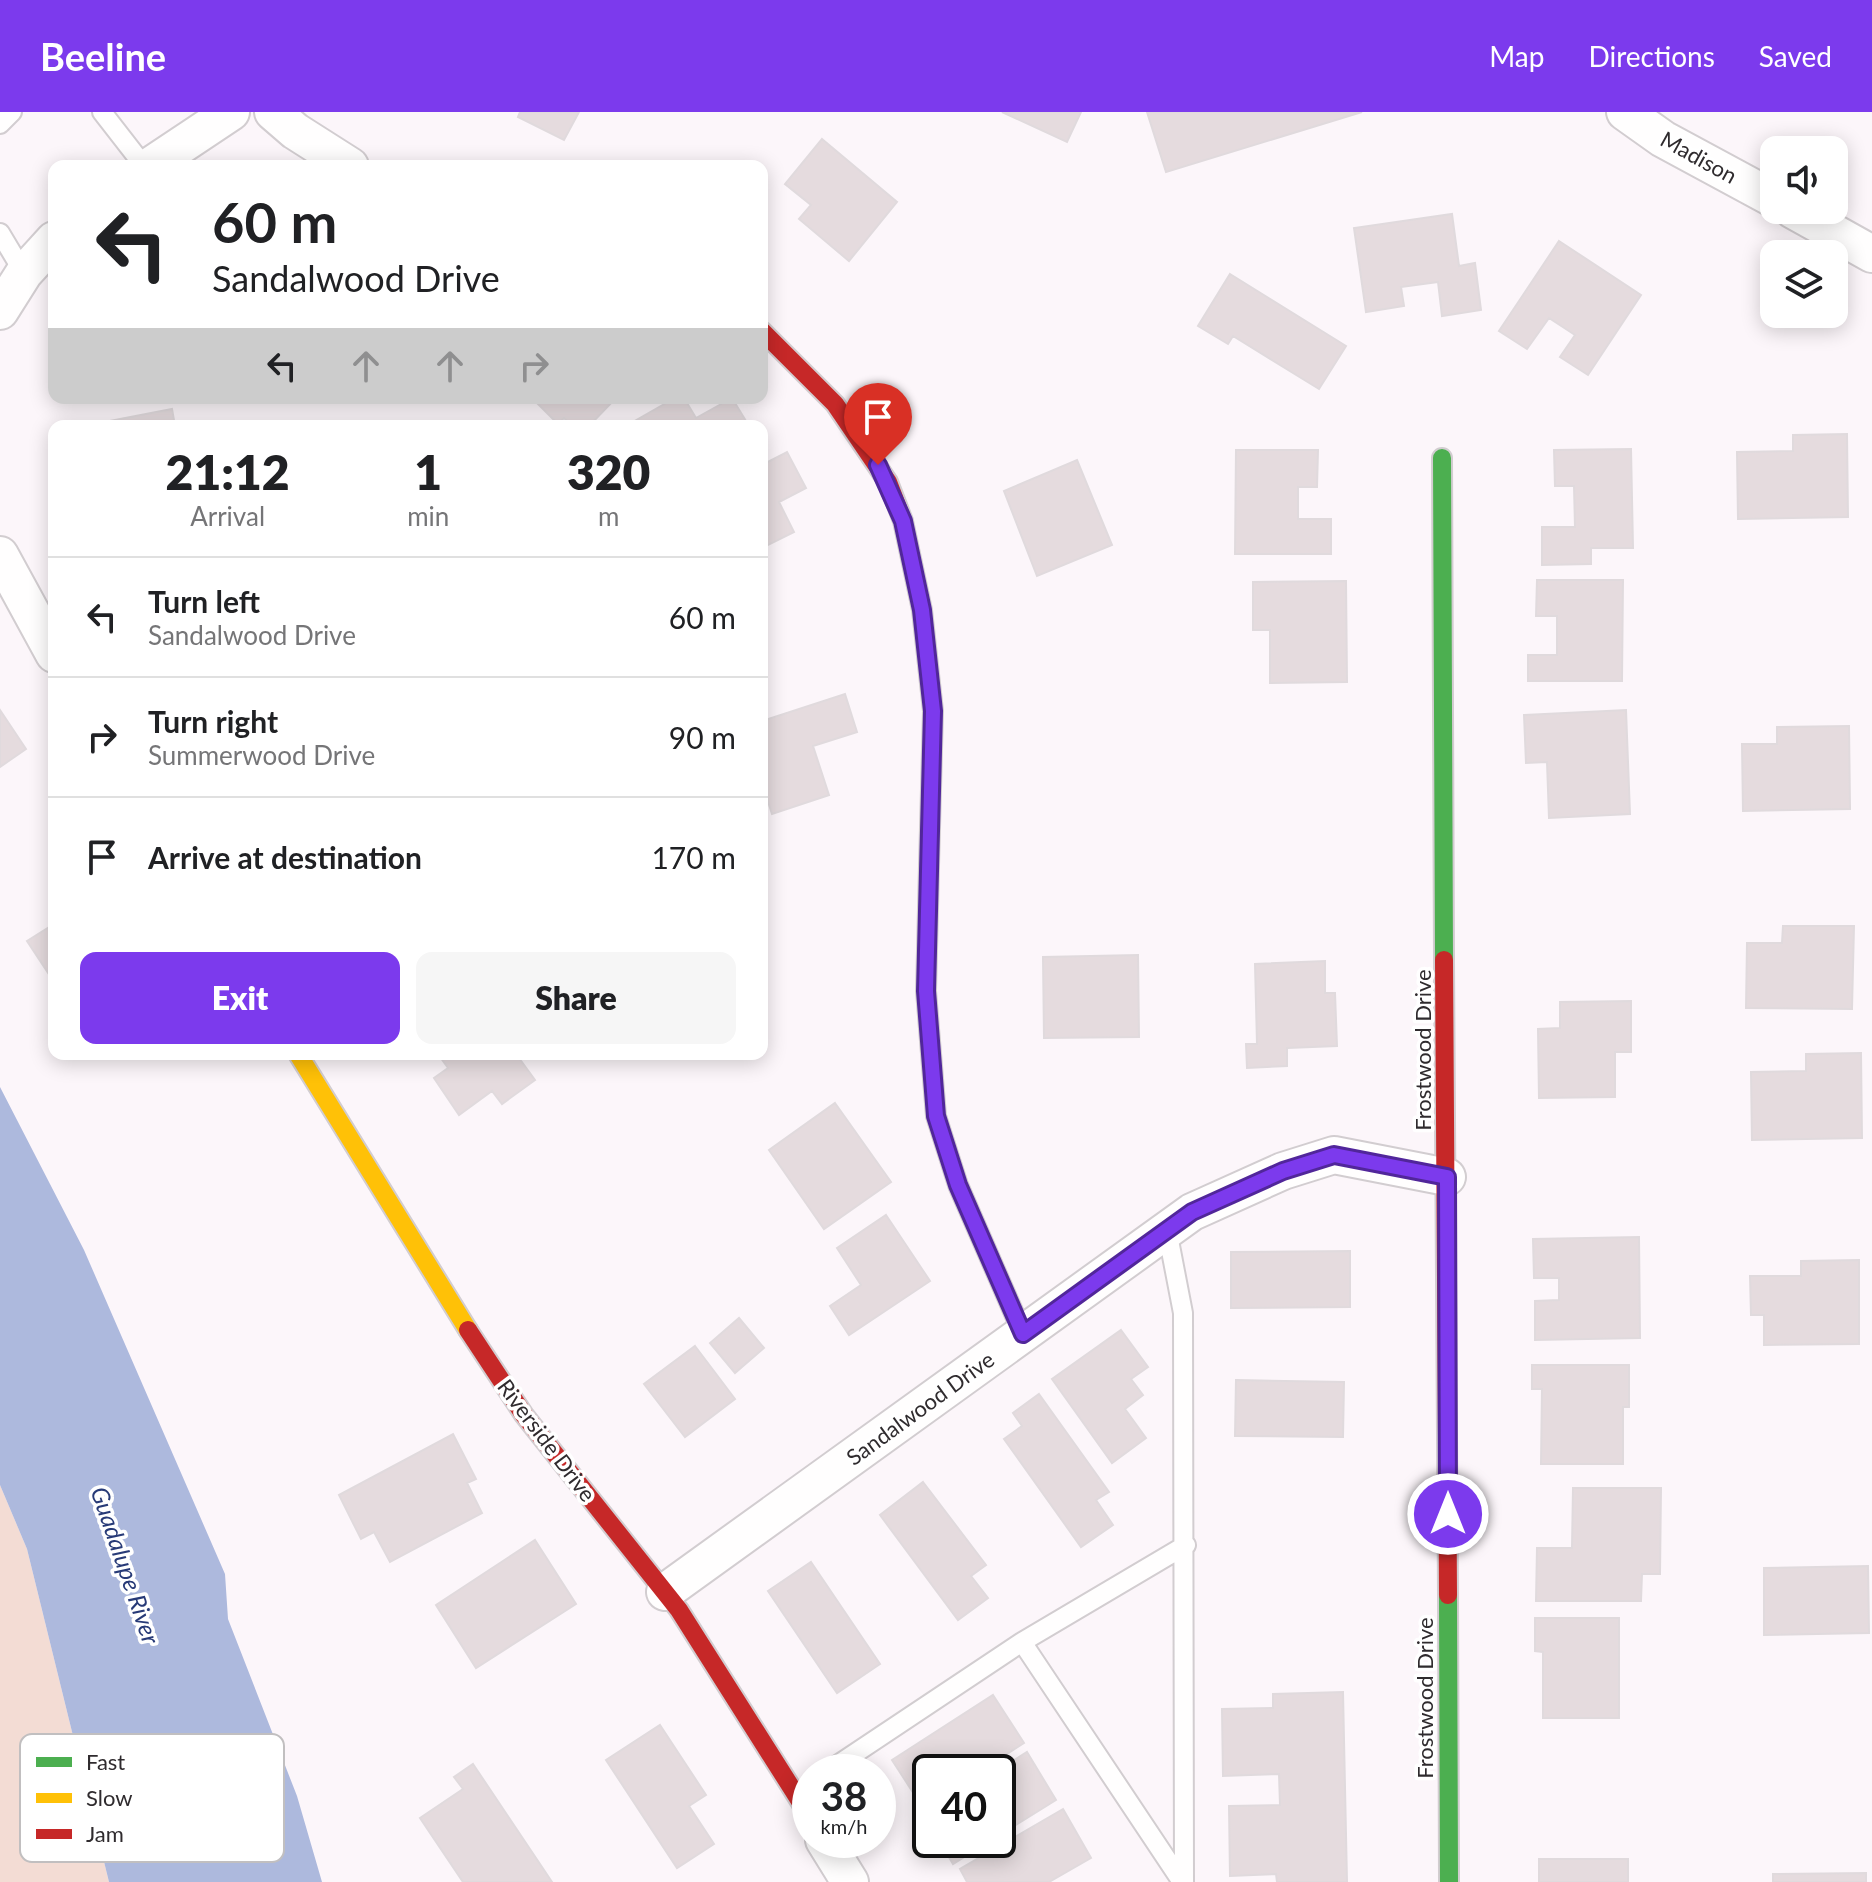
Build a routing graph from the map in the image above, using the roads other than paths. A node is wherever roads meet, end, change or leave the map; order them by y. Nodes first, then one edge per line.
1 (12, 112) edge
2 (102, 112) edge
3 (231, 112) edge
4 (273, 112) edge
5 (1625, 112) edge
6 (0, 124) edge
7 (142, 160) edge
8 (156, 160) edge
9 (341, 160) edge
10 (1760, 191) edge
11 (1818, 224) edge
12 (0, 233) edge
13 (48, 247) edge
14 (1872, 254) edge
15 (24, 273) junction
16 (0, 311) edge
17 (768, 337) edge
18 (1442, 458) dead end
19 (0, 555) edge
20 (48, 643) edge
21 (302, 1060) edge
22 (1447, 1177) junction
23 (1167, 1230) junction
24 (1023, 1334) junction
25 (1186, 1545) junction
26 (665, 1592) junction
27 (1022, 1642) junction
28 (854, 1754) edge
29 (792, 1772) edge
30 (835, 1858) edge
31 (850, 1882) edge
32 (1183, 1882) edge
33 (1449, 1882) edge

1 - 6 lane
2 - 7 lane
3 - 8 street
4 - 9 street
5 - 10 street, Madison
11 - 14 street
12 - 15 lane
13 - 15 street
15 - 16 street
17 - 24 street
18 - 22 street, Frostwood Drive
19 - 20 street
21 - 26 street, Riverside Drive
22 - 23 street, Sandalwood Drive
22 - 33 street, Frostwood Drive
23 - 24 street, Sandalwood Drive
23 - 25 lane
24 - 26 street, Sandalwood Drive
25 - 27 lane
25 - 32 lane
26 - 29 street, Riverside Drive
27 - 28 lane
27 - 32 lane
30 - 31 street

